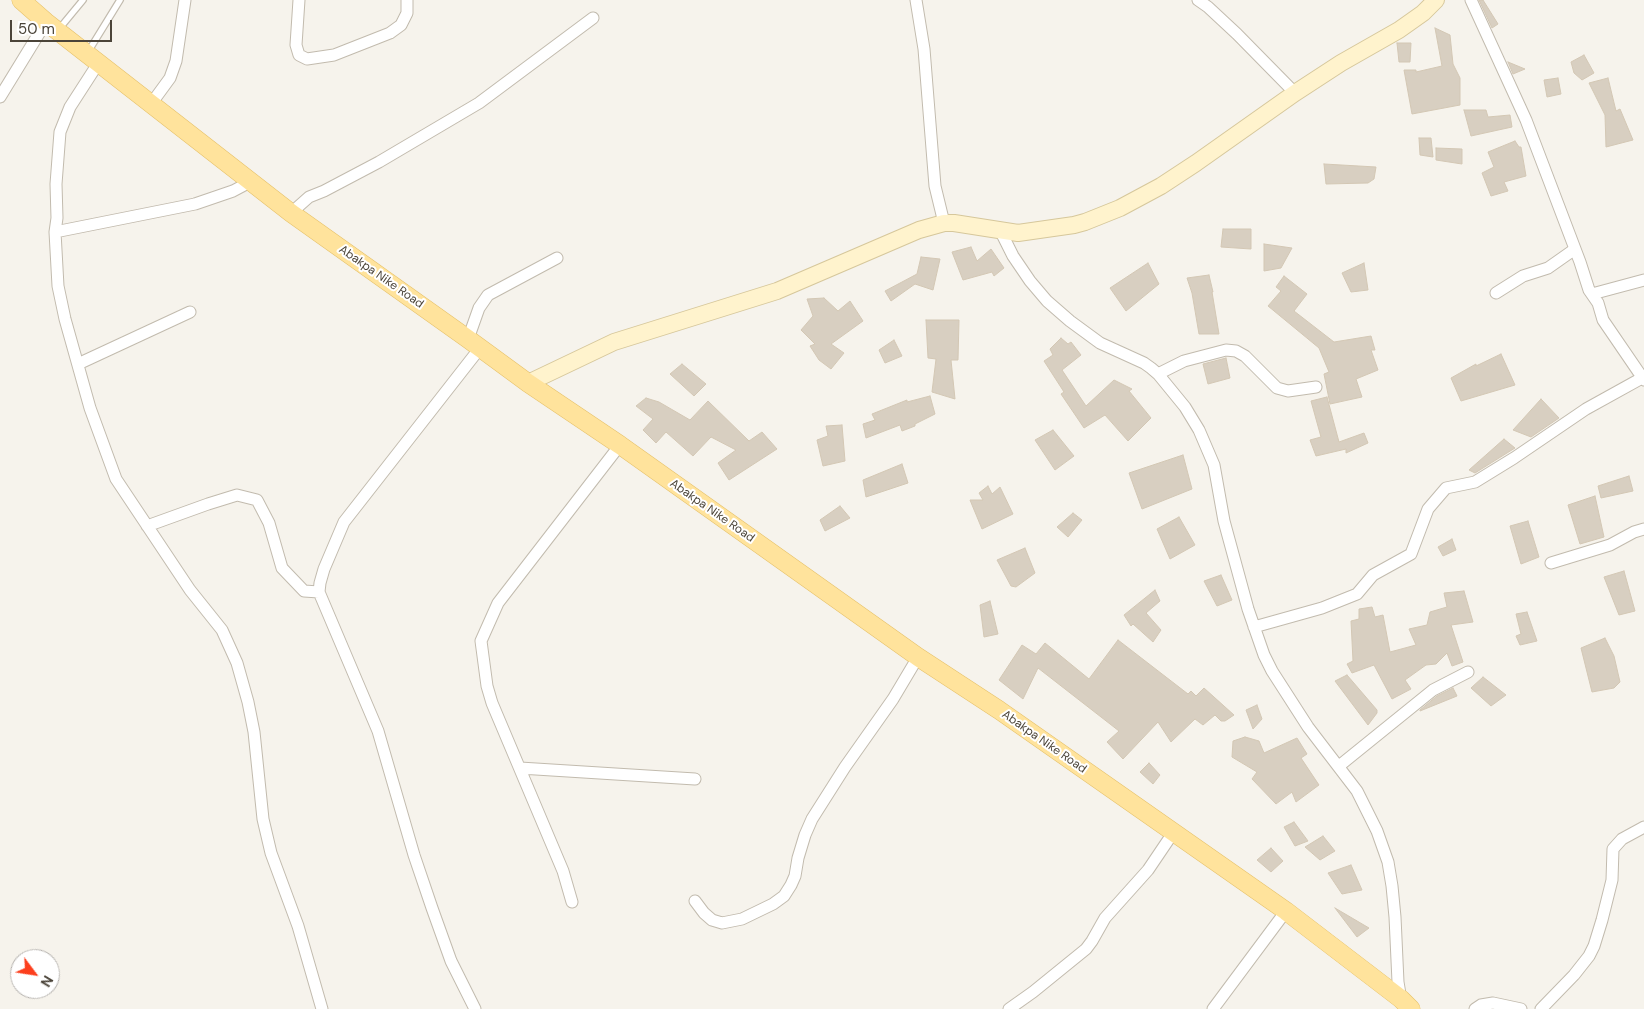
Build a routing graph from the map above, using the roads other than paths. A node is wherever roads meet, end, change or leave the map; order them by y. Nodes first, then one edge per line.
1 (21, 0) edge
2 (83, 0) edge
3 (120, 0) edge
4 (185, 0) edge
5 (299, 0) edge
6 (407, 0) edge
7 (916, 0) edge
8 (1198, 0) edge
9 (1436, 0) edge
10 (1471, 0) edge
11 (592, 18) dead end
12 (52, 26) junction
13 (93, 58) junction
14 (1295, 93) junction
15 (0, 97) edge
16 (151, 104) junction
17 (250, 182) junction
18 (291, 213) junction
19 (944, 224) junction
20 (1000, 230) junction
21 (55, 232) junction
22 (1575, 249) junction
23 (557, 258) dead end
24 (1644, 280) edge
25 (1496, 293) dead end
26 (1592, 294) junction
27 (190, 312) dead end
28 (474, 344) junction
29 (78, 364) junction
30 (1158, 374) junction
31 (1643, 379) edge
32 (528, 383) junction
33 (1316, 387) dead end
34 (620, 445) junction
35 (147, 526) junction
36 (1644, 529) edge
37 (1551, 563) dead end
38 (320, 592) junction
39 (1254, 627) junction
40 (918, 657) junction
41 (1468, 672) dead end
42 (1339, 766) junction
43 (520, 768) junction
44 (695, 778) dead end
45 (1644, 827) edge
46 (1173, 833) junction
47 (695, 901) dead end
48 (572, 902) dead end
49 (1286, 911) junction
50 (1405, 1006) edge
51 (322, 1009) edge
52 (475, 1009) edge
53 (1009, 1009) edge
54 (1214, 1009) edge
55 (1475, 1009) edge
56 (1521, 1009) edge
57 (1541, 1009) edge

1 - 12 main road, Abakpa Nike Road
2 - 12 lane
3 - 13 lane
4 - 16 street
5 - 6 street
7 - 19 street
8 - 14 street
9 - 14 street
10 - 22 street
11 - 18 street
12 - 13 main road, Abakpa Nike Road
12 - 15 street
13 - 16 main road, Abakpa Nike Road
13 - 21 street
14 - 20 street
16 - 17 main road, Abakpa Nike Road
17 - 18 main road, Abakpa Nike Road
17 - 21 street
18 - 28 main road, Abakpa Nike Road
19 - 20 street
19 - 32 street
20 - 30 street
21 - 29 street
22 - 25 street
22 - 26 street
23 - 28 street
24 - 26 street
26 - 31 street
27 - 29 street
28 - 32 main road, Abakpa Nike Road
28 - 38 street
29 - 35 street
30 - 33 street
30 - 39 street
31 - 39 street
32 - 34 main road, Abakpa Nike Road
34 - 40 main road, Abakpa Nike Road
34 - 43 street
35 - 38 street
35 - 51 street
36 - 37 street
38 - 52 street
39 - 42 street
40 - 46 main road, Abakpa Nike Road
40 - 47 street
41 - 42 street
42 - 50 street
43 - 44 street
43 - 48 street
45 - 57 street
46 - 49 main road, Abakpa Nike Road
46 - 53 street
49 - 50 main road, Abakpa Nike Road
49 - 54 street
55 - 56 street

